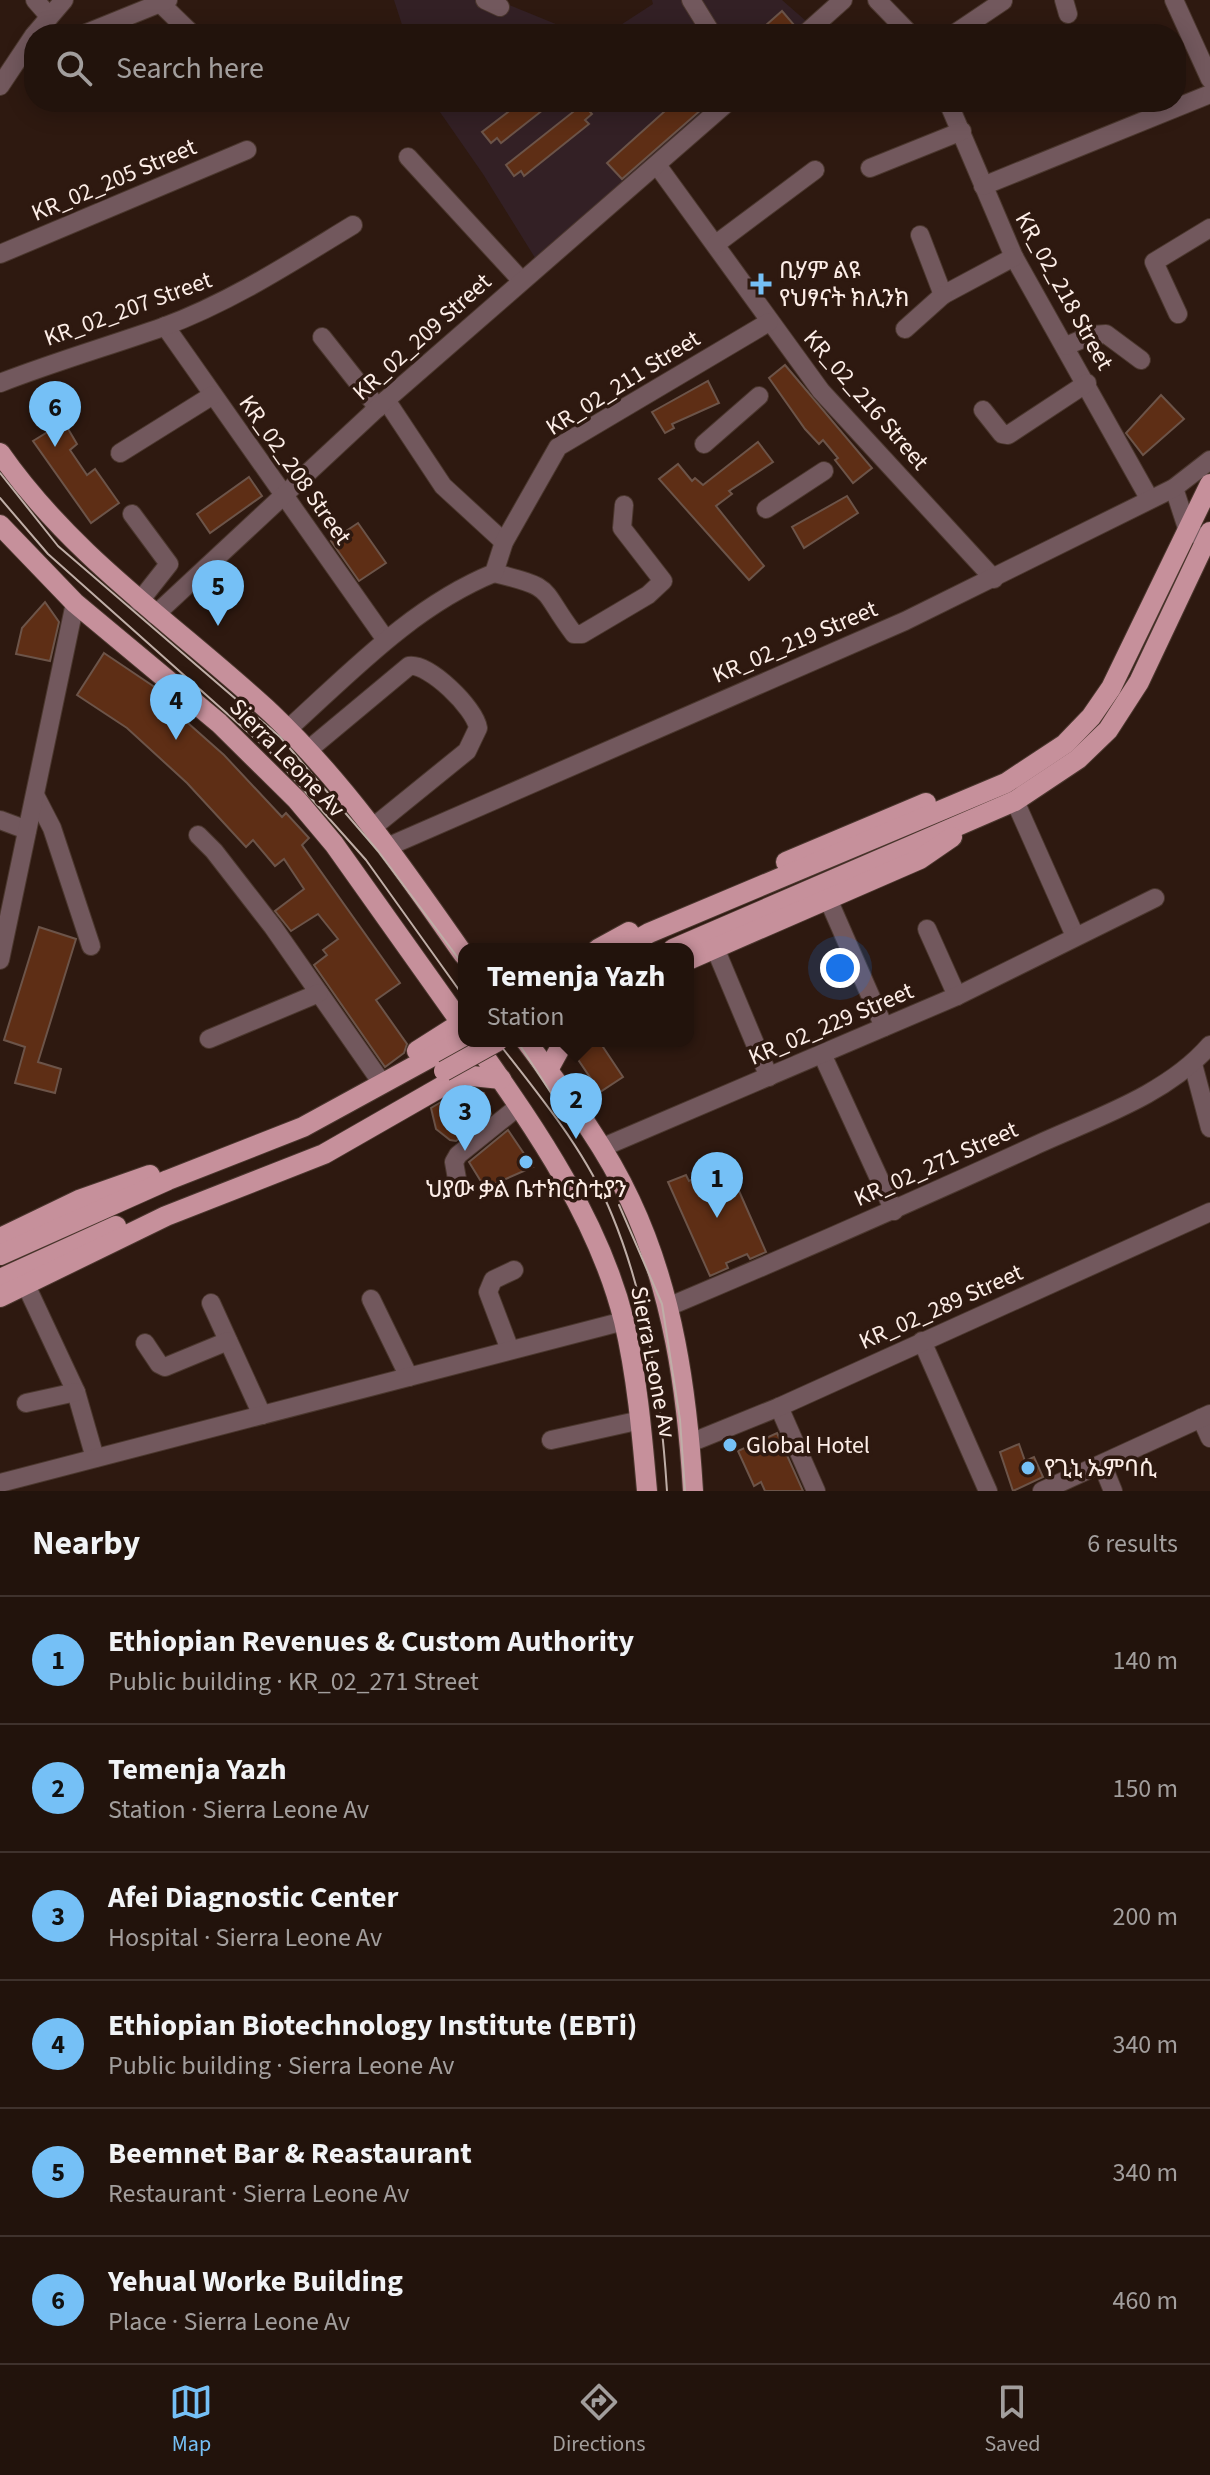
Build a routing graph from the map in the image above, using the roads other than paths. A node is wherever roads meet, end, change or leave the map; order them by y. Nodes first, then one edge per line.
1 (35, 0) edge
2 (64, 0) edge
3 (691, 0) edge
4 (843, 0) edge
5 (877, 0) edge
6 (1174, 0) edge
7 (1003, 1) edge
8 (164, 2) edge
9 (49, 16) junction
10 (43, 24) edge
11 (109, 24) edge
12 (183, 24) edge
13 (706, 24) edge
14 (816, 24) edge
15 (900, 24) edge
16 (969, 24) edge
17 (1185, 24) edge
18 (1186, 26) edge
19 (24, 45) edge
20 (6, 63) edge
21 (1210, 79) edge
22 (0, 86) edge
23 (1210, 94) edge
24 (1186, 104) edge
25 (717, 112) edge
26 (953, 112) edge
27 (1166, 112) edge
28 (962, 131) junction
29 (247, 150) dead end
30 (408, 157) dead end
31 (657, 165) junction
32 (870, 168) dead end
33 (815, 170) dead end
34 (983, 186) junction
35 (353, 225) dead end
36 (1210, 228) edge
37 (920, 235) dead end
38 (716, 244) junction
39 (0, 254) edge
40 (1014, 257) junction
41 (521, 280) junction
42 (943, 295) junction
43 (1178, 314) dead end
44 (769, 322) junction
45 (165, 326) junction
46 (905, 329) dead end
47 (322, 337) dead end
48 (1066, 346) junction
49 (1141, 360) dead end
50 (0, 383) edge
51 (1087, 383) junction
52 (213, 395) junction
53 (759, 396) dead end
54 (382, 404) junction
55 (983, 410) dead end
56 (704, 444) dead end
57 (0, 453) edge
58 (120, 453) dead end
59 (1210, 460) edge
60 (824, 471) dead end
61 (1210, 484) edge
62 (1174, 488) junction
63 (282, 494) junction
64 (1149, 498) junction
65 (624, 505) dead end
66 (766, 509) dead end
67 (132, 514) dead end
68 (0, 525) edge
69 (1204, 536) edge
70 (504, 542) junction
71 (494, 573) junction
72 (994, 579) junction
73 (75, 603) junction
74 (147, 608) junction
75 (386, 640) junction
76 (287, 730) junction
77 (307, 751) junction
78 (36, 797) junction
79 (970, 799) junction
80 (1015, 801) junction
81 (0, 820) edge
82 (961, 824) junction
83 (372, 828) junction
84 (27, 830) junction
85 (198, 835) dead end
86 (387, 847) junction
87 (7, 892) edge
88 (1155, 898) dead end
89 (828, 899) junction
90 (927, 929) dead end
91 (1075, 936) junction
92 (609, 943) edge
93 (632, 943) edge
94 (687, 943) edge
95 (91, 946) dead end
96 (458, 947) edge
97 (715, 948) junction
98 (694, 957) edge
99 (0, 960) edge
100 (319, 993) junction
101 (957, 996) junction
102 (458, 1023) edge
103 (884, 1027) junction
104 (458, 1033) edge
105 (458, 1037) edge
106 (209, 1039) dead end
107 (1210, 1045) edge
108 (478, 1047) edge
109 (482, 1047) edge
110 (531, 1047) edge
111 (561, 1047) edge
112 (822, 1054) junction
113 (439, 1063) junction
114 (1193, 1064) junction
115 (548, 1070) junction
116 (377, 1076) junction
117 (769, 1077) junction
118 (501, 1079) junction
119 (519, 1106) junction
120 (1210, 1128) edge
121 (601, 1148) junction
122 (459, 1190) dead end
123 (894, 1211) junction
124 (1210, 1212) edge
125 (0, 1238) edge
126 (0, 1255) edge
127 (514, 1270) dead end
128 (0, 1279) edge
129 (25, 1283) junction
130 (0, 1297) edge
131 (371, 1299) dead end
132 (211, 1303) dead end
133 (670, 1306) junction
134 (624, 1321) junction
135 (228, 1341) junction
136 (922, 1341) junction
137 (145, 1343) dead end
138 (510, 1350) junction
139 (409, 1377) junction
140 (76, 1392) junction
141 (26, 1403) dead end
142 (779, 1407) junction
143 (262, 1415) junction
144 (1206, 1416) edge
145 (641, 1420) junction
146 (1210, 1438) edge
147 (551, 1440) dead end
148 (690, 1443) junction
149 (95, 1458) junction
150 (1102, 1464) junction
151 (0, 1483) edge
152 (647, 1491) edge
153 (693, 1491) edge
154 (816, 1491) edge
155 (988, 1491) edge
156 (1042, 1491) edge
157 (1113, 1491) edge

1 - 9 street
2 - 9 street
3 - 13 street
4 - 14 street
5 - 15 street
6 - 17 street
7 - 16 street
8 - 11 street
8 - 12 street
9 - 10 street
18 - 21 street
19 - 20 street
20 - 22 street
23 - 24 street
25 - 31 street, KR_02_209 Street
26 - 28 street, KR_02_218 Street
27 - 34 street
28 - 32 street
28 - 34 street, KR_02_218 Street
29 - 39 street, KR_02_205 Street
30 - 41 street
31 - 38 street, KR_02_216 Street
31 - 41 street, KR_02_209 Street
33 - 38 street
34 - 40 street, KR_02_218 Street
35 - 45 street, KR_02_207 Street
36 - 43 street
37 - 42 street
38 - 44 street, KR_02_216 Street
40 - 42 street
40 - 48 street, KR_02_218 Street
41 - 54 street, KR_02_209 Street
42 - 46 street
44 - 70 street, KR_02_211 Street
44 - 72 street, KR_02_216 Street
45 - 50 street, KR_02_207 Street
45 - 52 street, KR_02_208 Street
47 - 54 street
48 - 49 street
48 - 51 street, KR_02_218 Street
51 - 55 street
51 - 64 street, KR_02_218 Street
52 - 58 street
52 - 63 street, KR_02_208 Street
53 - 56 street
54 - 63 street, KR_02_209 Street
54 - 70 street
57 - 74 main road, Sierra Leone Av
59 - 62 street, KR_02_219 Street
60 - 66 street
61 - 69 main road
62 - 64 street, KR_02_219 Street
62 - 69 street
63 - 74 street, KR_02_209 Street
63 - 75 street, KR_02_208 Street
64 - 72 street, KR_02_219 Street
65 - 71 street
67 - 74 street
68 - 73 main road, Sierra Leone Av
69 - 79 main road
69 - 80 main road
70 - 71 street, KR_02_211 Street
71 - 75 street
72 - 86 street, KR_02_219 Street
73 - 78 street
73 - 102 main road, Sierra Leone Av
74 - 76 main road, Sierra Leone Av
75 - 76 street
76 - 77 main road, Sierra Leone Av
77 - 83 main road, Sierra Leone Av
77 - 83 street
78 - 84 street
78 - 95 street
79 - 92 main road
79 - 93 main road
80 - 82 main road
80 - 91 street
81 - 84 street
82 - 89 main road
82 - 94 main road
83 - 86 main road, Sierra Leone Av
84 - 87 street
85 - 100 street
86 - 96 main road, Sierra Leone Av
87 - 99 street
88 - 91 street, KR_02_229 Street
89 - 97 main road
89 - 103 street
90 - 101 street
91 - 101 street, KR_02_229 Street
97 - 98 main road
97 - 117 street
100 - 106 street
100 - 116 street
101 - 103 street, KR_02_229 Street
103 - 112 street, KR_02_229 Street
104 - 116 main road
105 - 113 main road
107 - 114 street, KR_02_271 Street
108 - 118 main road, Sierra Leone Av
109 - 113 main road, bridge
110 - 115 main road, Sierra Leone Av
111 - 115 main road
112 - 117 street, KR_02_229 Street
112 - 123 street
113 - 126 main road
113 - 128 main road
114 - 120 street
114 - 123 street, KR_02_271 Street
115 - 121 main road, Sierra Leone Av
116 - 125 main road
117 - 121 street, KR_02_229 Street
118 - 119 main road, Sierra Leone Av
118 - 129 main road
119 - 122 street
119 - 134 main road, Sierra Leone Av
121 - 133 main road, Sierra Leone Av
123 - 133 street, KR_02_271 Street
124 - 136 street, KR_02_289 Street
127 - 138 street
129 - 130 main road
129 - 140 street
131 - 139 street
132 - 135 street
133 - 148 main road, Sierra Leone Av
134 - 138 street
134 - 145 main road, Sierra Leone Av
135 - 137 street
135 - 143 street
136 - 142 street, KR_02_289 Street
136 - 155 street
138 - 139 street
139 - 143 street
140 - 141 street
140 - 149 street
142 - 148 street, KR_02_289 Street
142 - 154 street
143 - 149 street
144 - 146 street
144 - 150 street
145 - 147 street
145 - 152 main road, Sierra Leone Av
148 - 153 main road, Sierra Leone Av
149 - 151 street
150 - 156 street
150 - 157 street

